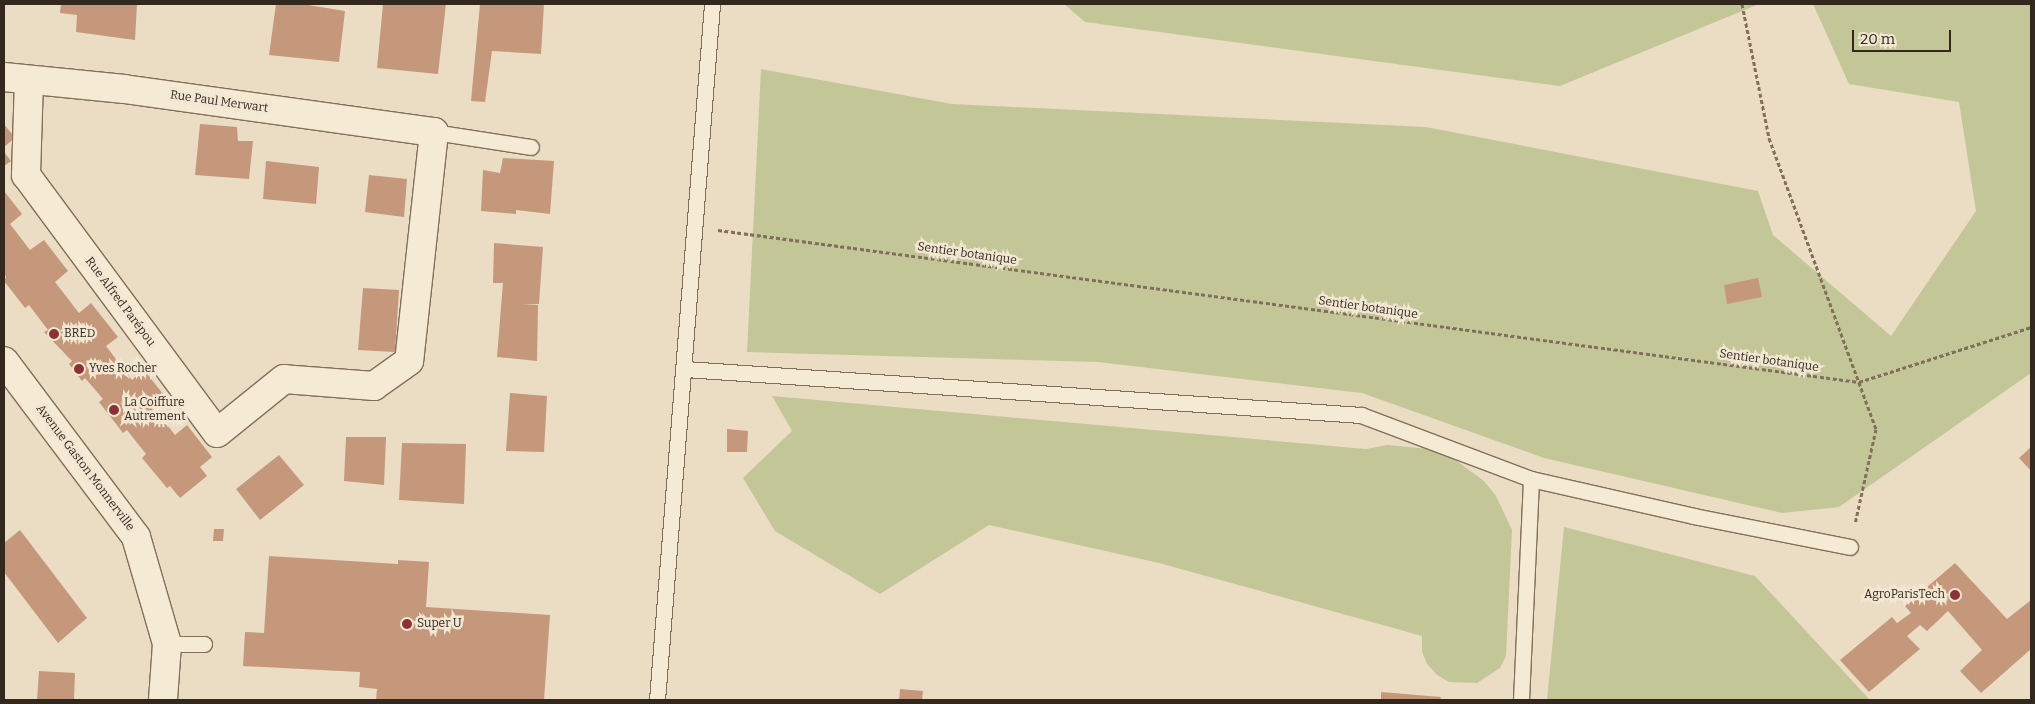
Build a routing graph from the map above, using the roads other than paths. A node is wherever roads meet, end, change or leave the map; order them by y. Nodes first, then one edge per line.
1 (712, 4) edge
2 (16, 79) edge
3 (434, 132) junction
4 (531, 147) dead end
5 (4, 361) edge
6 (685, 369) junction
7 (1531, 479) junction
8 (1850, 546) road end
9 (167, 644) junction
10 (204, 644) dead end
11 (163, 700) edge
12 (657, 700) edge
13 (1521, 700) edge

1 - 6 lane
2 - 3 street, Rue Paul Merwart
2 - 3 street, Rue Alfred Parépou
3 - 4 lane
5 - 9 street, Avenue Gaston Monnerville
6 - 7 lane
6 - 12 lane
7 - 8 lane
7 - 13 lane
9 - 10 lane
9 - 11 street, Avenue Gaston Monnerville

